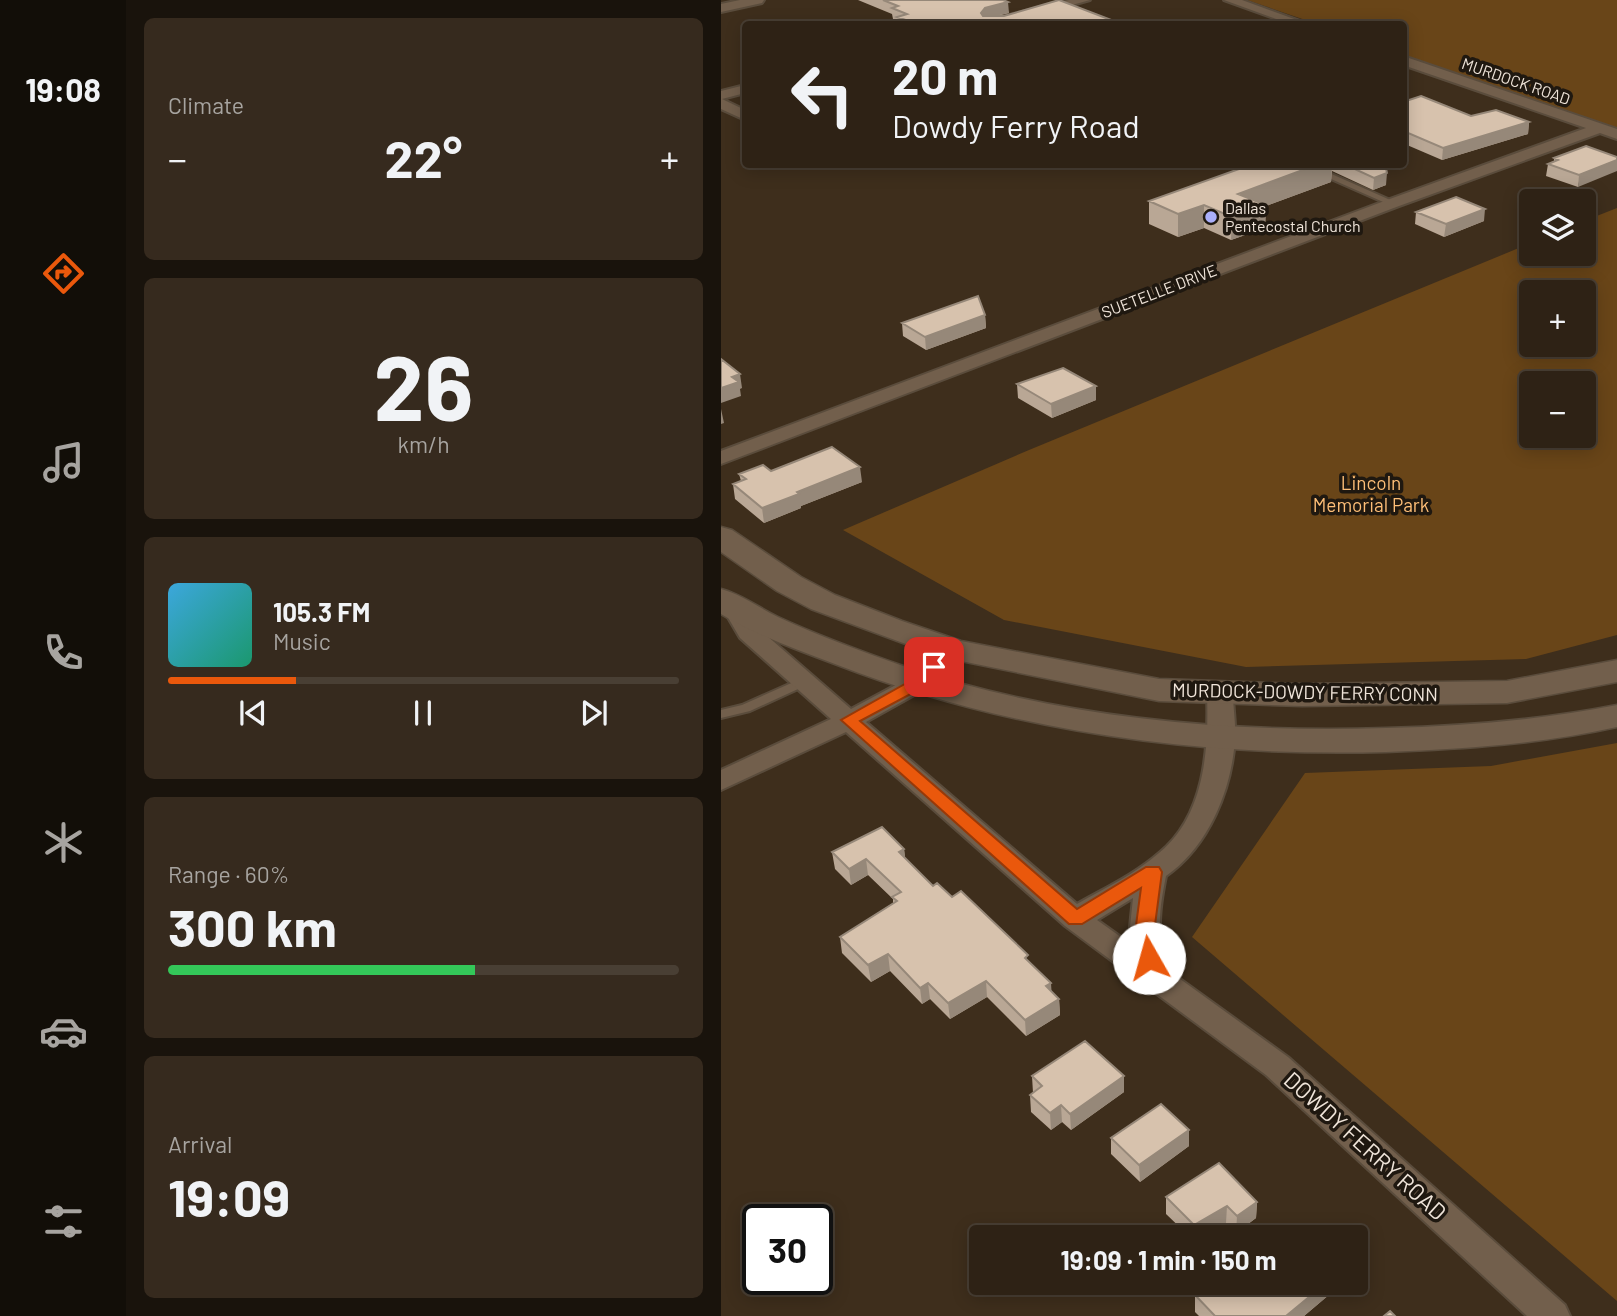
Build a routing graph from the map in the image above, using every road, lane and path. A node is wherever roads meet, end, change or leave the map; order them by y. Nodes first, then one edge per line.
1 (758, 0) edge
2 (1084, 0) edge
3 (1230, 0) edge
4 (721, 8) edge
5 (1003, 21) edge
6 (1292, 21) edge
7 (1407, 61) edge
8 (742, 90) edge
9 (721, 95) edge
10 (721, 103) edge
11 (742, 114) edge
12 (1608, 131) edge
13 (1310, 168) edge
14 (1392, 203) junction
15 (721, 458) edge
16 (721, 537) edge
17 (728, 604) edge
18 (953, 650) junction
19 (1617, 671) edge
20 (805, 681) junction
21 (916, 684) junction
22 (1220, 694) junction
23 (721, 714) edge
24 (1617, 716) edge
25 (849, 720) junction
26 (1222, 738) junction
27 (721, 781) edge
28 (1153, 872) junction
29 (1076, 919) junction
30 (1168, 988) junction
31 (1552, 1316) edge

1 - 4 street
2 - 5 street
3 - 6 street
7 - 12 street, MURDOCK ROAD
8 - 9 street
10 - 11 street
12 - 14 street, SUETELLE DRIVE
13 - 14 lane
14 - 15 street, SUETELLE DRIVE
16 - 18 main road
17 - 20 street, DOWDY FERRY ROAD
17 - 21 main road
18 - 21 street
18 - 22 main road, MURDOCK-DOWDY FERRY CONN
19 - 22 main road, MURDOCK-DOWDY FERRY CONN
20 - 23 lane
20 - 25 street, DOWDY FERRY ROAD
21 - 25 street
21 - 26 main road
22 - 26 street
24 - 26 main road
25 - 27 street
25 - 29 street, DOWDY FERRY ROAD
26 - 28 street
28 - 29 street
28 - 30 street, DOWDY FERRY ROAD
29 - 30 street, DOWDY FERRY ROAD
30 - 31 street, DOWDY FERRY ROAD

